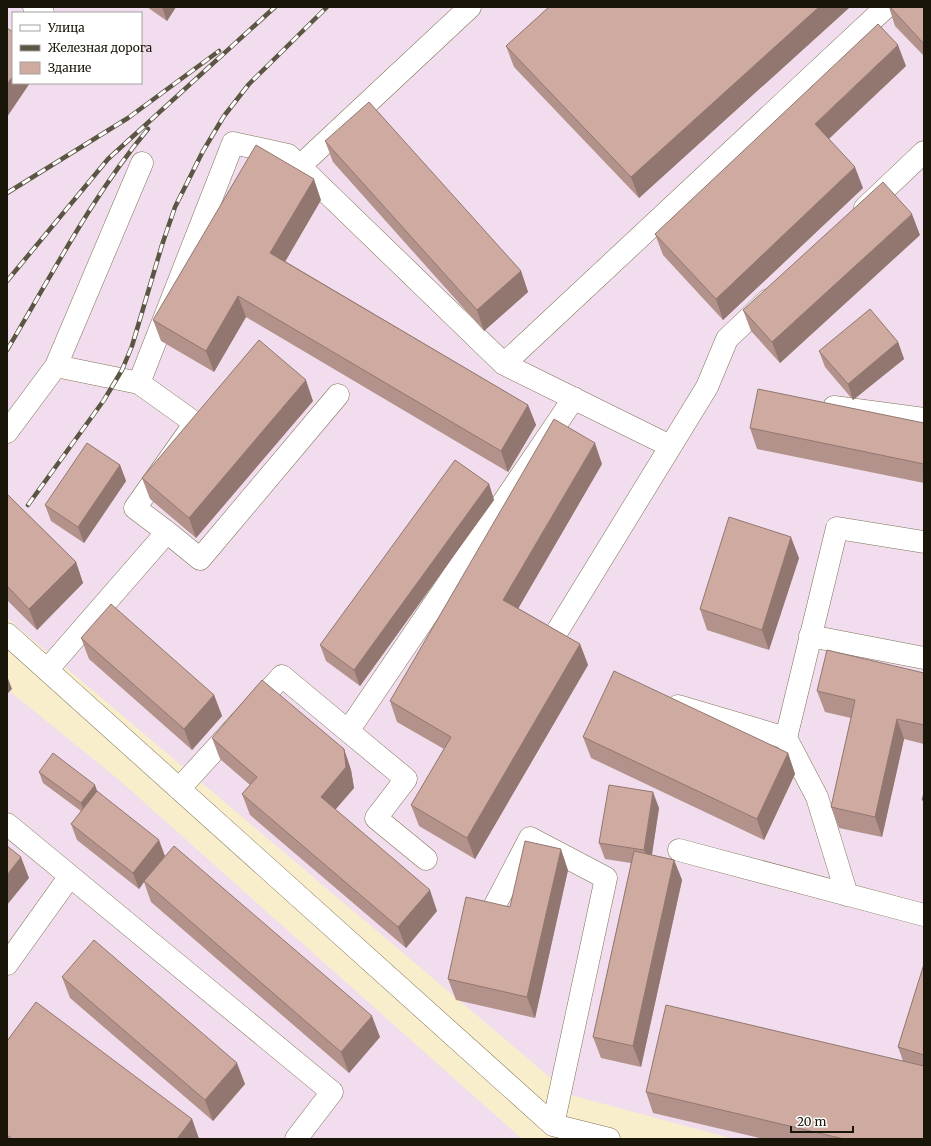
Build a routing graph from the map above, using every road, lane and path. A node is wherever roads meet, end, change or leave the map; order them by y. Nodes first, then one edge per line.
1 (470, 7) edge
2 (886, 7) edge
3 (924, 152) edge
4 (142, 163) dead end
5 (300, 166) junction
6 (849, 224) edge
7 (785, 284) edge
8 (504, 364) junction
9 (56, 366) junction
10 (139, 383) junction
11 (338, 395) dead end
12 (574, 398) junction
13 (817, 404) edge
14 (211, 405) edge
15 (924, 419) edge
16 (195, 423) junction
17 (7, 432) edge
18 (670, 446) junction
19 (167, 532) junction
20 (924, 542) edge
21 (558, 630) edge
22 (7, 634) edge
23 (810, 636) junction
24 (924, 658) edge
25 (47, 670) junction
26 (677, 706) edge
27 (348, 731) junction
28 (786, 738) junction
29 (179, 789) junction
30 (7, 824) edge
31 (679, 850) dead end
32 (426, 859) dead end
33 (70, 876) junction
34 (846, 895) junction
35 (494, 907) edge
36 (924, 915) edge
37 (7, 964) edge
38 (553, 1125) junction
39 (296, 1139) edge
40 (606, 1139) edge

1 - 5 street
2 - 8 street
3 - 6 street
4 - 9 street
5 - 8 street
5 - 10 street
7 - 18 street
8 - 12 street
9 - 10 street
9 - 17 street
10 - 16 street
11 - 19 street
12 - 18 street
12 - 27 street
13 - 15 street
14 - 16 street
16 - 19 street
18 - 21 street
19 - 25 street
20 - 23 street
22 - 25 street
23 - 24 street
23 - 28 street
25 - 29 street
26 - 28 street
27 - 29 street
27 - 32 street
28 - 34 street
29 - 38 street
30 - 33 street
31 - 34 street
33 - 37 street
33 - 39 street
34 - 36 street
35 - 38 street
38 - 40 street

